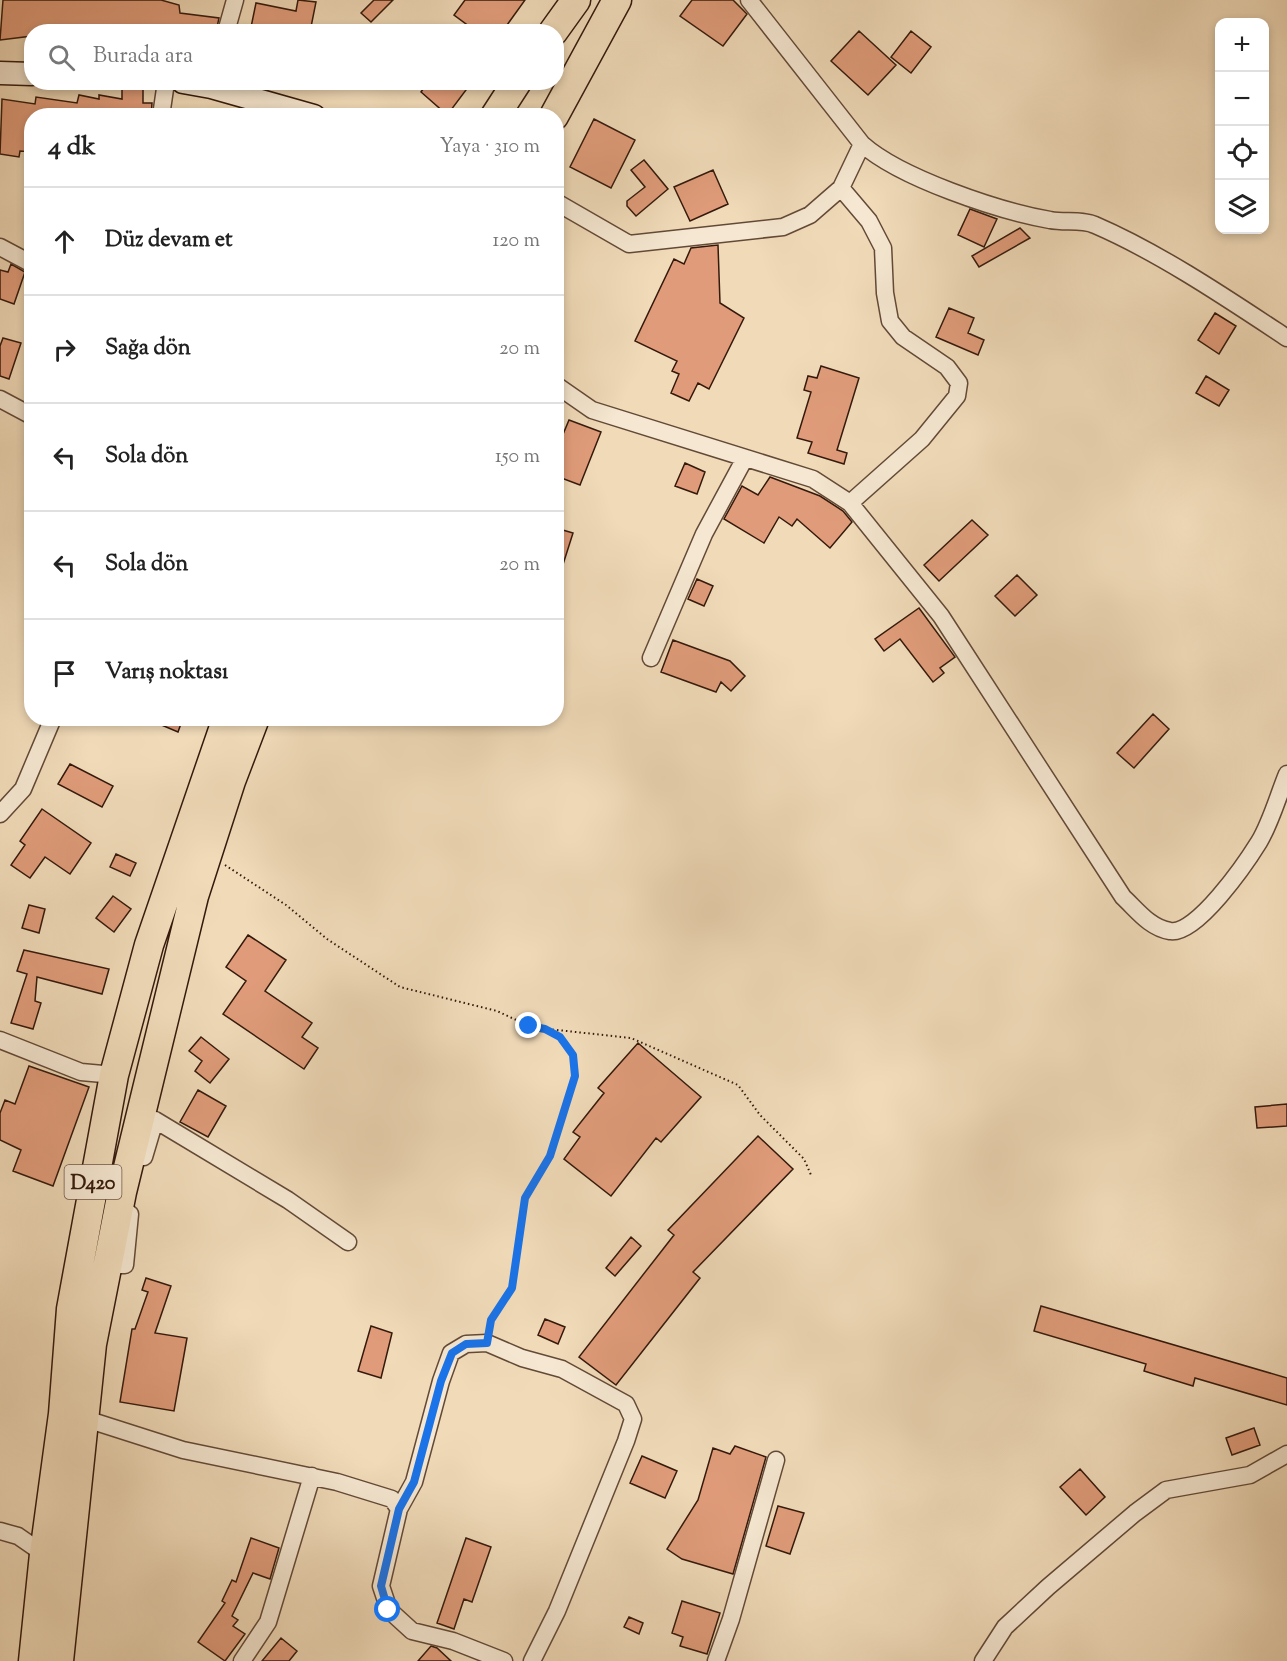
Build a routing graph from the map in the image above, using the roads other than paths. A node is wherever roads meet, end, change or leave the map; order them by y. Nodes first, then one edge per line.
1 (235, 0) edge
2 (576, 0) edge
3 (616, 0) edge
4 (749, 0) edge
5 (228, 24) edge
6 (559, 24) edge
7 (0, 73) edge
8 (24, 74) edge
9 (165, 90) edge
10 (228, 90) edge
11 (512, 90) edge
12 (162, 108) edge
13 (288, 108) edge
14 (500, 108) edge
15 (558, 108) edge
16 (862, 144) junction
17 (841, 188) junction
18 (564, 207) edge
19 (0, 247) edge
20 (24, 260) edge
21 (1287, 338) edge
22 (564, 391) edge
23 (0, 399) edge
24 (24, 412) edge
25 (745, 458) junction
26 (850, 503) junction
27 (651, 658) dead end
28 (50, 726) edge
29 (224, 726) edge
30 (252, 726) edge
31 (1287, 774) edge
32 (0, 814) edge
33 (0, 1040) edge
34 (114, 1075) junction
35 (348, 1242) dead end
36 (108, 1265) junction
37 (86, 1419) junction
38 (1287, 1454) edge
39 (776, 1460) dead end
40 (312, 1476) junction
41 (399, 1509) junction
42 (0, 1532) edge
43 (44, 1554) junction
44 (33, 1661) edge
45 (59, 1661) edge
46 (242, 1661) edge
47 (504, 1661) edge
48 (532, 1661) edge
49 (716, 1661) edge
50 (983, 1661) edge

1 - 5 street
2 - 6 highway
3 - 15 highway
4 - 16 street
7 - 8 street
9 - 12 street
10 - 13 street
11 - 14 highway
16 - 17 street
16 - 21 street
17 - 18 street
17 - 26 street
19 - 20 street
22 - 25 street
23 - 24 street
25 - 26 street
25 - 27 street
26 - 31 street
28 - 32 street
29 - 34 highway, D420
30 - 36 highway
33 - 34 street
34 - 43 highway, D420
35 - 36 street
36 - 37 highway
37 - 40 street
37 - 45 highway
38 - 50 street
39 - 49 street
40 - 41 street
40 - 46 street
41 - 47 street
41 - 48 street
42 - 43 street
43 - 44 highway, D420

